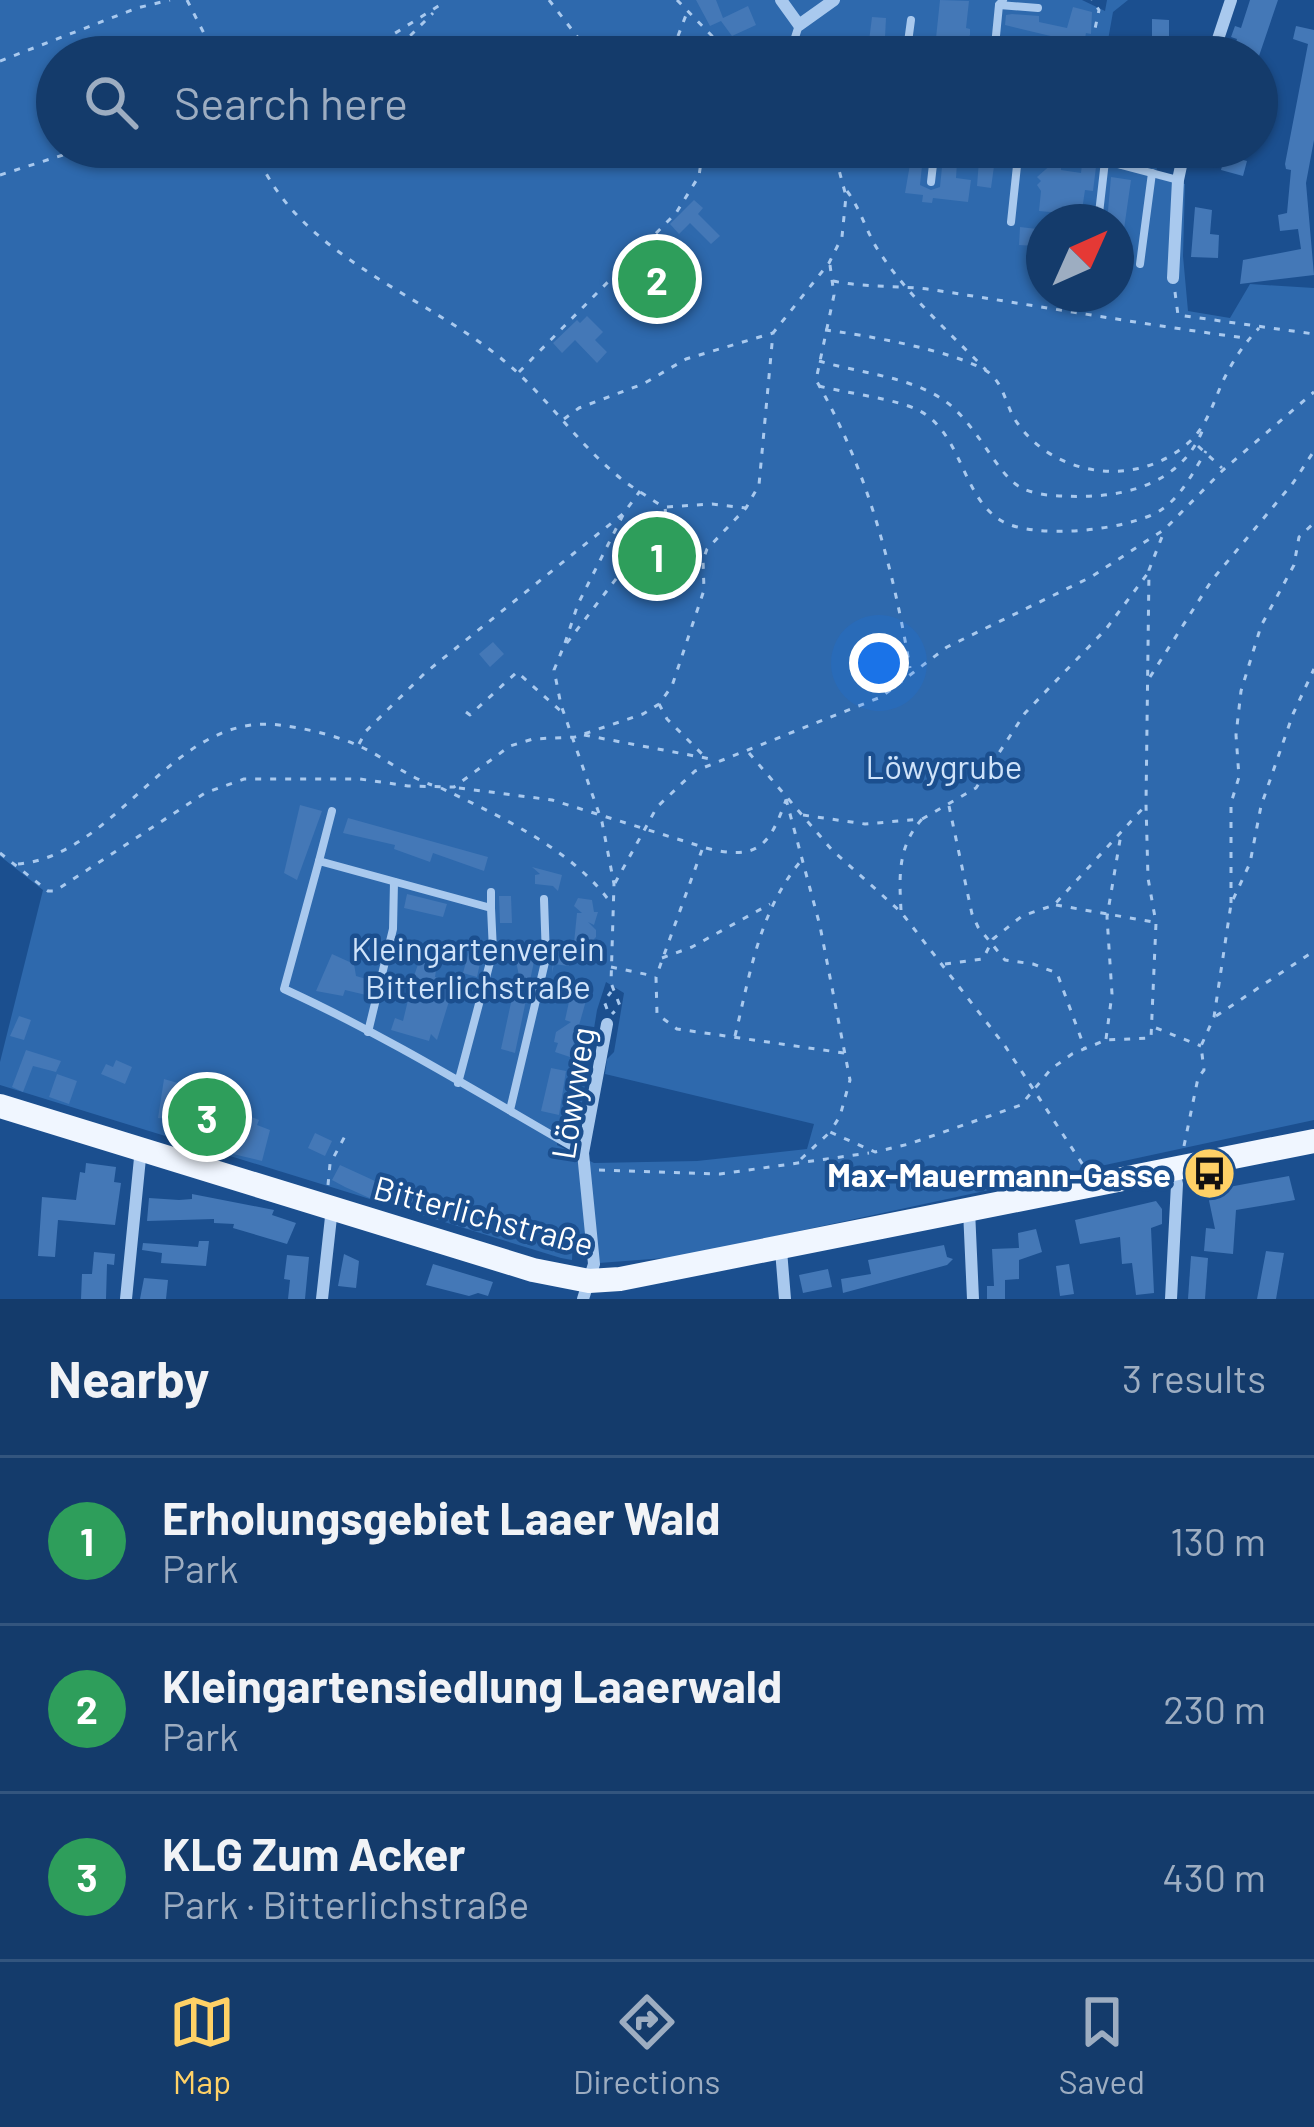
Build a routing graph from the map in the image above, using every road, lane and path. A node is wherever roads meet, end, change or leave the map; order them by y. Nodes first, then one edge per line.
1 (135, 0) edge
2 (170, 0) edge
3 (187, 0) edge
4 (447, 0) edge
5 (548, 0) edge
6 (676, 0) edge
7 (781, 0) edge
8 (833, 0) edge
9 (1092, 0) edge
10 (1231, 0) edge
11 (1001, 2) edge
12 (440, 5) junction
13 (137, 8) junction
14 (1038, 8) dead end
15 (686, 13) junction
16 (911, 20) dead end
17 (799, 25) junction
18 (678, 35) dead end
19 (65, 36) edge
20 (205, 36) edge
21 (391, 36) edge
22 (410, 36) edge
23 (576, 36) edge
24 (712, 36) edge
25 (797, 36) edge
26 (909, 36) edge
27 (998, 36) edge
28 (1093, 36) edge
29 (1219, 36) edge
30 (36, 47) edge
31 (0, 61) edge
32 (36, 164) edge
33 (264, 168) edge
34 (700, 168) edge
35 (839, 168) edge
36 (932, 168) edge
37 (1017, 168) edge
38 (1104, 168) edge
39 (1131, 168) edge
40 (1181, 168) edge
41 (1152, 173) junction
42 (0, 175) edge
43 (1178, 181) junction
44 (931, 182) dead end
45 (843, 184) junction
46 (1100, 204) edge
47 (1011, 222) dead end
48 (829, 263) junction
49 (1141, 264) dead end
50 (1173, 278) joint
51 (832, 281) junction
52 (910, 287) junction
53 (1259, 328) junction
54 (824, 330) junction
55 (773, 333) junction
56 (1314, 334) edge
57 (1250, 339) junction
58 (819, 362) junction
59 (987, 371) junction
60 (518, 373) junction
61 (819, 386) junction
62 (1314, 392) edge
63 (562, 420) junction
64 (1206, 422) junction
65 (1196, 446) junction
66 (1206, 451) junction
67 (1314, 451) edge
68 (1223, 470) junction
69 (640, 491) junction
70 (665, 508) junction
71 (746, 508) junction
72 (623, 513) junction
73 (1314, 523) edge
74 (1165, 529) junction
75 (1150, 570) junction
76 (563, 649) junction
77 (511, 665) dead end
78 (1314, 669) edge
79 (911, 671) junction
80 (517, 672) junction
81 (1150, 678) junction
82 (659, 704) junction
83 (466, 712) dead end
84 (566, 716) junction
85 (582, 734) junction
86 (574, 737) junction
87 (358, 746) junction
88 (748, 752) junction
89 (705, 757) junction
90 (719, 760) junction
91 (440, 787) junction
92 (454, 787) junction
93 (786, 799) junction
94 (949, 804) junction
95 (1146, 804) junction
96 (332, 811) dead end
97 (599, 813) junction
98 (802, 815) junction
99 (922, 820) junction
100 (642, 829) junction
101 (1121, 832) junction
102 (703, 847) junction
103 (0, 854) edge
104 (802, 859) junction
105 (319, 860) junction
106 (16, 864) junction
107 (394, 882) junction
108 (614, 884) junction
109 (490, 892) dead end
110 (544, 899) dead end
111 (771, 903) junction
112 (612, 904) junction
113 (1231, 904) junction
114 (1054, 905) junction
115 (491, 908) junction
116 (901, 912) junction
117 (1107, 916) junction
118 (1156, 922) junction
119 (992, 943) junction
120 (1314, 951) edge
121 (662, 958) junction
122 (943, 964) junction
123 (611, 967) junction
124 (656, 976) junction
125 (613, 991) junction
126 (1214, 1017) junction
127 (609, 1020) junction
128 (1154, 1028) junction
129 (368, 1032) junction
130 (734, 1037) junction
131 (1106, 1040) junction
132 (1202, 1046) junction
133 (1085, 1049) junction
134 (846, 1053) junction
135 (458, 1083) junction
136 (1033, 1090) junction
137 (0, 1106) edge
138 (510, 1110) junction
139 (830, 1132) junction
140 (345, 1136) dead end
141 (1314, 1141) edge
142 (141, 1148) junction
143 (875, 1152) junction
144 (583, 1153) junction
145 (1181, 1161) junction
146 (797, 1163) junction
147 (585, 1168) junction
148 (1089, 1175) dead end
149 (329, 1199) junction
150 (969, 1210) junction
151 (781, 1250) junction
152 (586, 1290) edge
153 (126, 1299) edge
154 (322, 1299) edge
155 (785, 1299) edge
156 (973, 1299) edge
157 (1171, 1299) edge

1 - 13 path
2 - 13 path
3 - 20 path
4 - 12 path
5 - 23 path
6 - 15 path
7 - 17 street
8 - 17 street
9 - 28 path
10 - 29 street
11 - 14 lane
11 - 27 lane
12 - 21 path
12 - 22 path
13 - 19 path
15 - 18 path
15 - 24 path
16 - 26 lane
17 - 25 lane
30 - 31 path
32 - 42 path
33 - 60 path
34 - 60 path
35 - 45 path
36 - 44 lane
37 - 47 lane
38 - 46 lane
39 - 41 lane
40 - 43 street
41 - 43 lane
41 - 49 lane
43 - 50 street
45 - 48 path
45 - 52 path
48 - 51 path
48 - 55 path
50 - 53 path
51 - 52 path
51 - 54 path
52 - 57 path
52 - 59 path
53 - 56 path
53 - 57 path
54 - 58 path
54 - 59 path
55 - 63 path
55 - 71 path
57 - 64 path
58 - 61 path
58 - 65 path
59 - 64 path
60 - 63 path
61 - 66 path
61 - 79 path
62 - 68 path
63 - 69 path
64 - 65 path
65 - 66 path
66 - 68 path
67 - 81 path
68 - 74 path
69 - 70 path
69 - 72 path
70 - 71 path
70 - 76 path
71 - 82 path
72 - 76 path
72 - 87 path
73 - 113 path
74 - 75 path
74 - 79 path
75 - 81 path
75 - 94 path
76 - 84 path
77 - 80 path
78 - 113 path
79 - 88 path
80 - 83 path
80 - 84 path
81 - 95 path
82 - 85 path
82 - 89 path
84 - 86 path
85 - 86 path
85 - 89 path
86 - 92 path
86 - 97 path
87 - 91 path
87 - 106 path
88 - 90 path
88 - 93 path
89 - 90 path
90 - 100 path
91 - 92 path
91 - 106 path
91 - 112 path
92 - 97 path
93 - 98 path
93 - 102 path
93 - 104 path
94 - 99 path
94 - 119 path
95 - 101 path
95 - 118 path
96 - 105 lane
97 - 100 path
97 - 108 path
98 - 99 path
98 - 116 path
99 - 116 path
100 - 102 path
100 - 108 path
101 - 114 path
101 - 117 path
102 - 121 path
103 - 106 path
104 - 111 path
104 - 134 path
105 - 107 lane
105 - 129 lane
107 - 115 lane
107 - 129 lane
108 - 112 path, Löwyweg
109 - 115 lane
110 - 138 lane
111 - 121 path
111 - 130 path
112 - 123 path, Löwyweg
113 - 126 path
114 - 117 path
114 - 119 path
115 - 135 lane
116 - 122 path
117 - 118 path
117 - 131 path
118 - 128 path
119 - 122 path
119 - 133 path
120 - 126 path
121 - 124 path
122 - 136 path
123 - 124 path
123 - 125 path, Löwyweg
124 - 130 path
125 - 127 path
125 - 127 path, Löwyweg
126 - 132 path
127 - 144 street, Löwyweg
128 - 131 path
128 - 132 path
129 - 135 lane
130 - 134 path
131 - 133 path
132 - 145 path
133 - 136 path
134 - 139 path
135 - 138 lane
136 - 143 path
136 - 148 path
137 - 142 main road, Bitterlichstraße
138 - 144 lane
139 - 143 path
139 - 146 path
140 - 149 path
141 - 145 main road, Bitterlichstraße
142 - 149 main road, Bitterlichstraße
142 - 153 street
143 - 146 path
144 - 147 street, Löwyweg
145 - 150 main road, Bitterlichstraße
145 - 157 street
146 - 147 path
147 - 152 street, Löwyweg
149 - 152 main road, Bitterlichstraße
149 - 154 street
150 - 151 main road, Bitterlichstraße
150 - 156 street
151 - 152 main road, Bitterlichstraße
151 - 155 street

